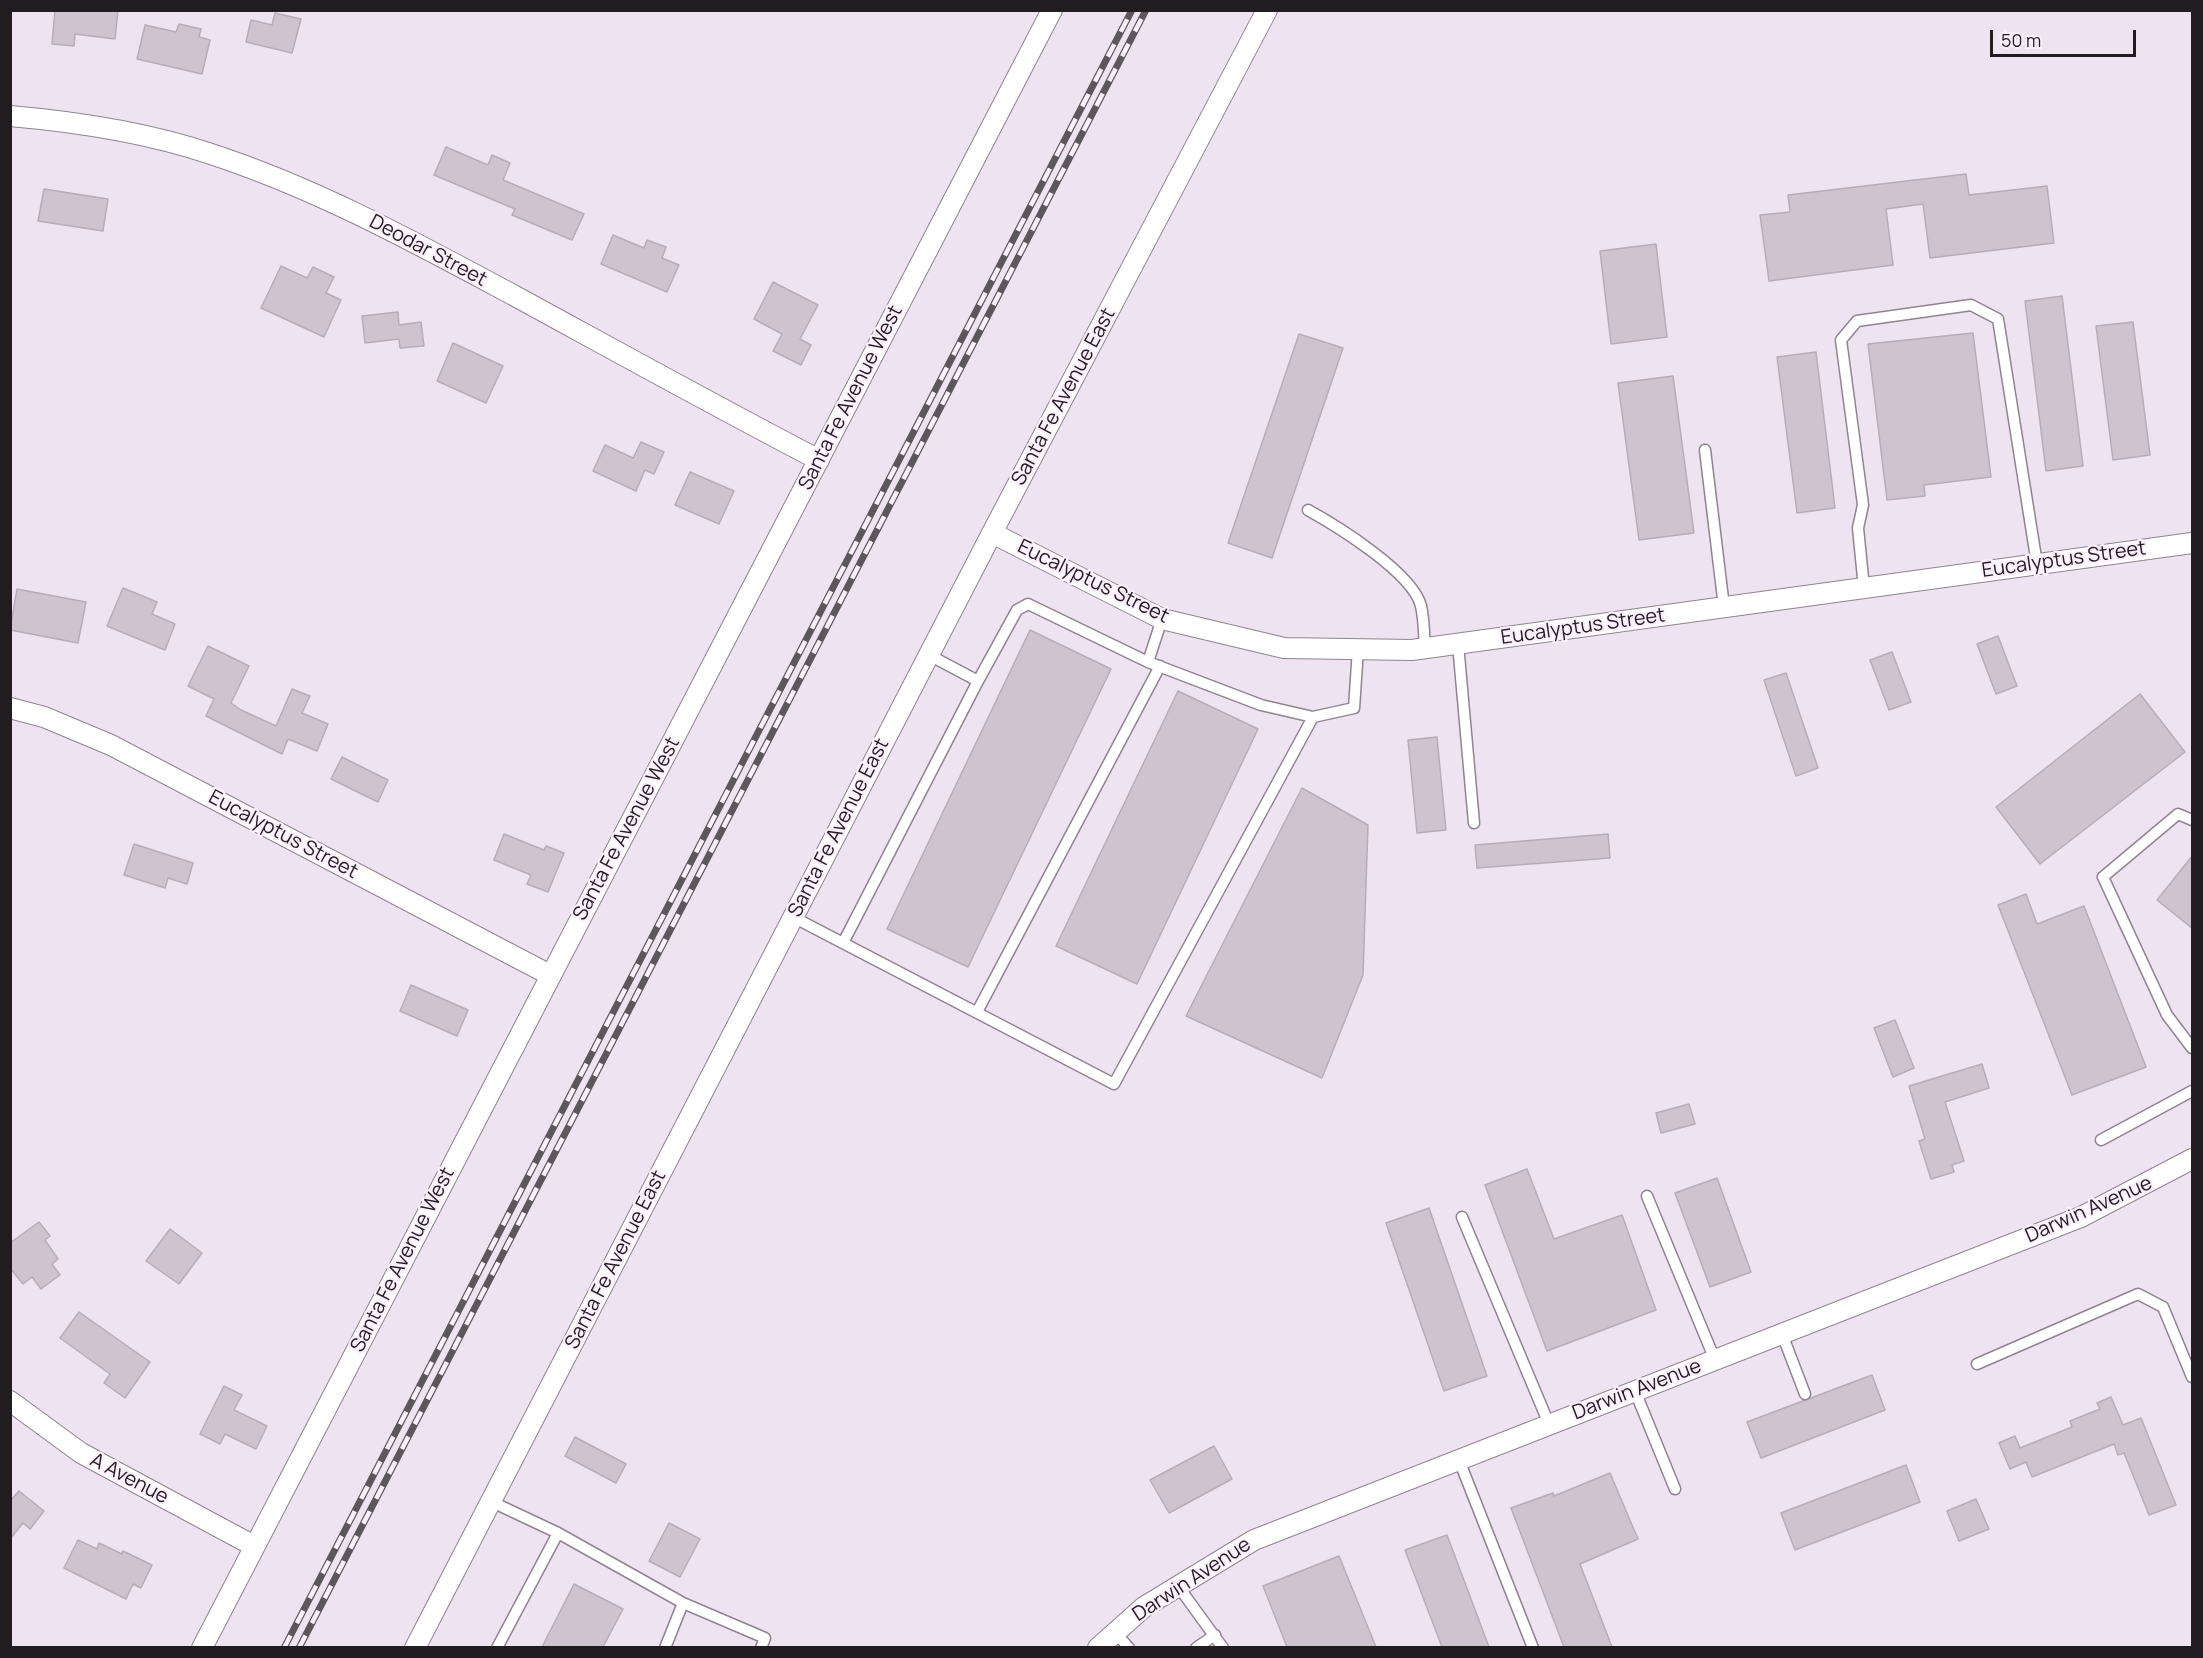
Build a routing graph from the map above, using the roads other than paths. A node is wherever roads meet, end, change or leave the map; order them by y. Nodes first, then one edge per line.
1 (1052, 10) edge
2 (1267, 10) edge
3 (10, 116) edge
4 (1705, 450) dead end
5 (819, 460) junction
6 (1308, 510) dead end
7 (992, 533) junction
8 (2193, 543) edge
9 (2037, 564) junction
10 (1864, 588) junction
11 (1724, 607) junction
12 (1162, 620) junction
13 (1458, 644) junction
14 (1425, 648) junction
15 (1358, 649) junction
16 (929, 655) junction
17 (1148, 662) junction
18 (1160, 666) junction
19 (978, 681) junction
20 (10, 708) edge
21 (1313, 717) junction
22 (2193, 820) edge
23 (1474, 823) dead end
24 (794, 917) junction
25 (843, 943) junction
26 (550, 975) junction
27 (977, 1012) junction
28 (2193, 1048) edge
29 (2193, 1091) edge
30 (2101, 1140) dead end
31 (2193, 1159) edge
32 (1647, 1196) dead end
33 (1462, 1217) dead end
34 (1782, 1334) junction
35 (1715, 1360) junction
36 (1977, 1364) dead end
37 (2193, 1377) edge
38 (1635, 1391) junction
39 (1805, 1394) dead end
40 (10, 1401) edge
41 (1549, 1425) junction
42 (1460, 1460) junction
43 (1675, 1489) dead end
44 (490, 1501) junction
45 (558, 1533) junction
46 (254, 1546) junction
47 (1178, 1586) junction
48 (683, 1603) junction
49 (1115, 1632) junction
50 (1215, 1635) junction
51 (763, 1643) edge
52 (202, 1647) edge
53 (415, 1647) edge
54 (497, 1647) edge
55 (665, 1647) edge
56 (1098, 1647) edge
57 (1129, 1647) edge
58 (1196, 1647) edge
59 (1223, 1647) edge
60 (1533, 1647) edge

1 - 5 street, Santa Fe Avenue West
2 - 7 street, Santa Fe Avenue East
3 - 5 street, Deodar Street
4 - 11 lane
5 - 26 street, Santa Fe Avenue West
6 - 14 lane
7 - 12 street, Eucalyptus Street
7 - 16 street, Santa Fe Avenue East
8 - 9 street, Eucalyptus Street
9 - 10 street, Eucalyptus Street
9 - 10 lane
10 - 11 street, Eucalyptus Street
11 - 13 street, Eucalyptus Street
12 - 15 street, Eucalyptus Street
12 - 17 lane
13 - 14 street, Eucalyptus Street
13 - 23 lane
14 - 15 street, Eucalyptus Street
15 - 21 lane
16 - 19 lane
16 - 24 street, Santa Fe Avenue East
17 - 18 lane
17 - 19 lane
18 - 21 lane
18 - 27 lane
19 - 25 lane
20 - 26 street, Eucalyptus Street
21 - 27 lane
22 - 28 lane
24 - 25 lane
24 - 44 street, Santa Fe Avenue East
25 - 27 lane
26 - 46 street, Santa Fe Avenue West
29 - 30 lane
31 - 34 street, Darwin Avenue
32 - 35 lane
33 - 41 lane
34 - 35 street, Darwin Avenue
34 - 39 lane
35 - 38 street, Darwin Avenue
36 - 37 lane
38 - 41 street, Darwin Avenue
38 - 43 lane
40 - 46 street, A Avenue
41 - 42 street, Darwin Avenue
42 - 47 street, Darwin Avenue
42 - 60 lane
44 - 45 lane
44 - 53 street, Santa Fe Avenue East
45 - 48 lane
45 - 54 lane
46 - 52 street, Santa Fe Avenue West
47 - 49 street, Darwin Avenue
47 - 50 lane
48 - 51 lane
48 - 55 lane
49 - 56 street, Darwin Avenue
49 - 57 lane
50 - 58 lane
50 - 59 lane

